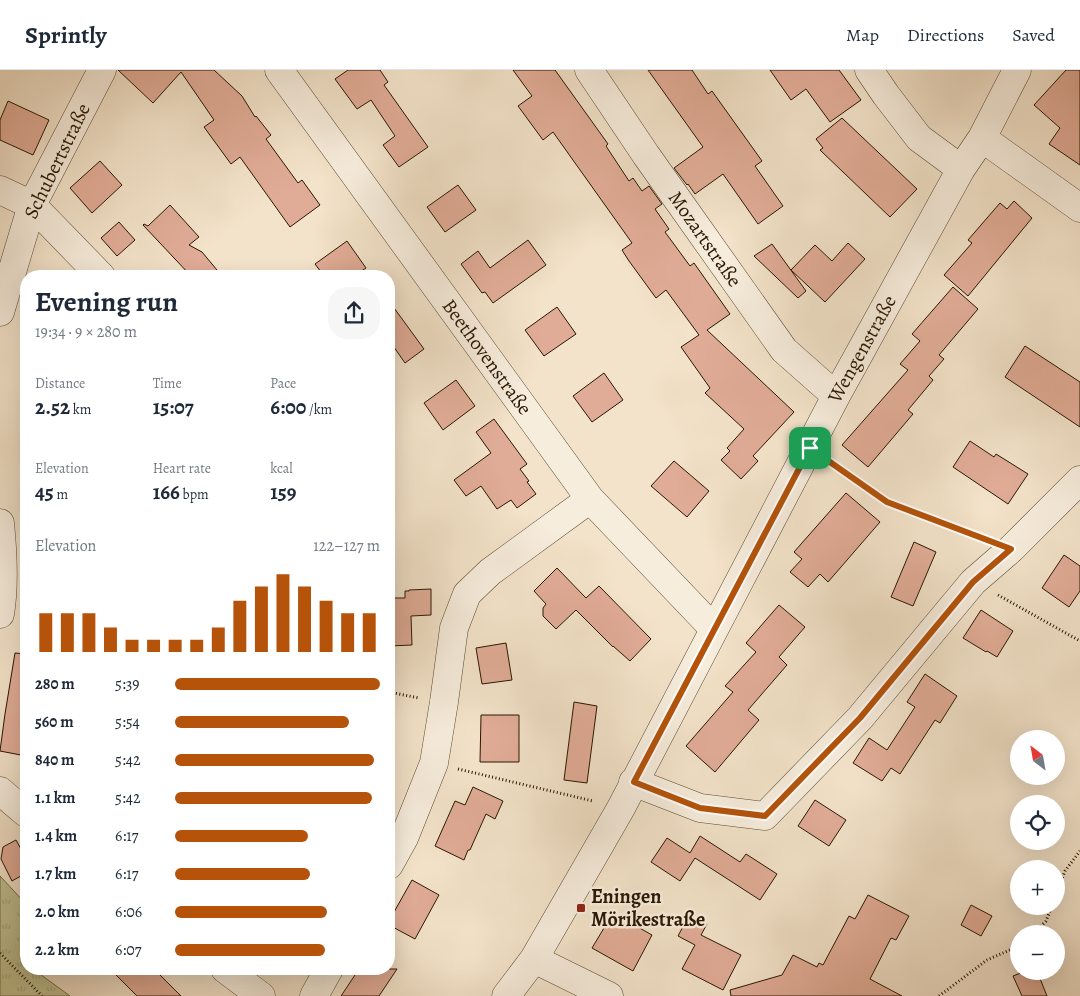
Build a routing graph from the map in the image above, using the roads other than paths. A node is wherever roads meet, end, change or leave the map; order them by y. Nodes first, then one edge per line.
1 (102, 70) edge
2 (279, 70) edge
3 (589, 70) edge
4 (869, 70) edge
5 (1017, 70) edge
6 (982, 138) junction
7 (961, 169) junction
8 (0, 190) edge
9 (32, 205) junction
10 (1080, 208) edge
11 (95, 270) edge
12 (0, 312) edge
13 (836, 396) junction
14 (1080, 480) edge
15 (590, 499) junction
16 (0, 523) edge
17 (0, 614) edge
18 (714, 629) junction
19 (634, 782) junction
20 (0, 791) edge
21 (20, 808) edge
22 (395, 854) edge
23 (534, 959) junction
24 (233, 975) edge
25 (326, 975) edge
26 (261, 996) edge
27 (314, 996) edge
28 (506, 996) edge
29 (609, 996) edge

1 - 9 street, Schubertstraße
2 - 15 street, Beethovenstraße
3 - 13 street, Mozartstraße
4 - 7 street
5 - 6 street, Wengenstraße
6 - 7 street, Wengenstraße
6 - 10 street
7 - 13 street, Wengenstraße
8 - 9 street
9 - 11 street
9 - 12 street, Schubertstraße
13 - 18 street, Wengenstraße
14 - 19 street
15 - 18 street, Beethovenstraße
15 - 22 street
16 - 17 street
18 - 19 street, Wengenstraße
19 - 23 street, Wengenstraße
20 - 21 street
23 - 28 street, Wengenstraße
23 - 29 street
24 - 26 street
25 - 27 street

